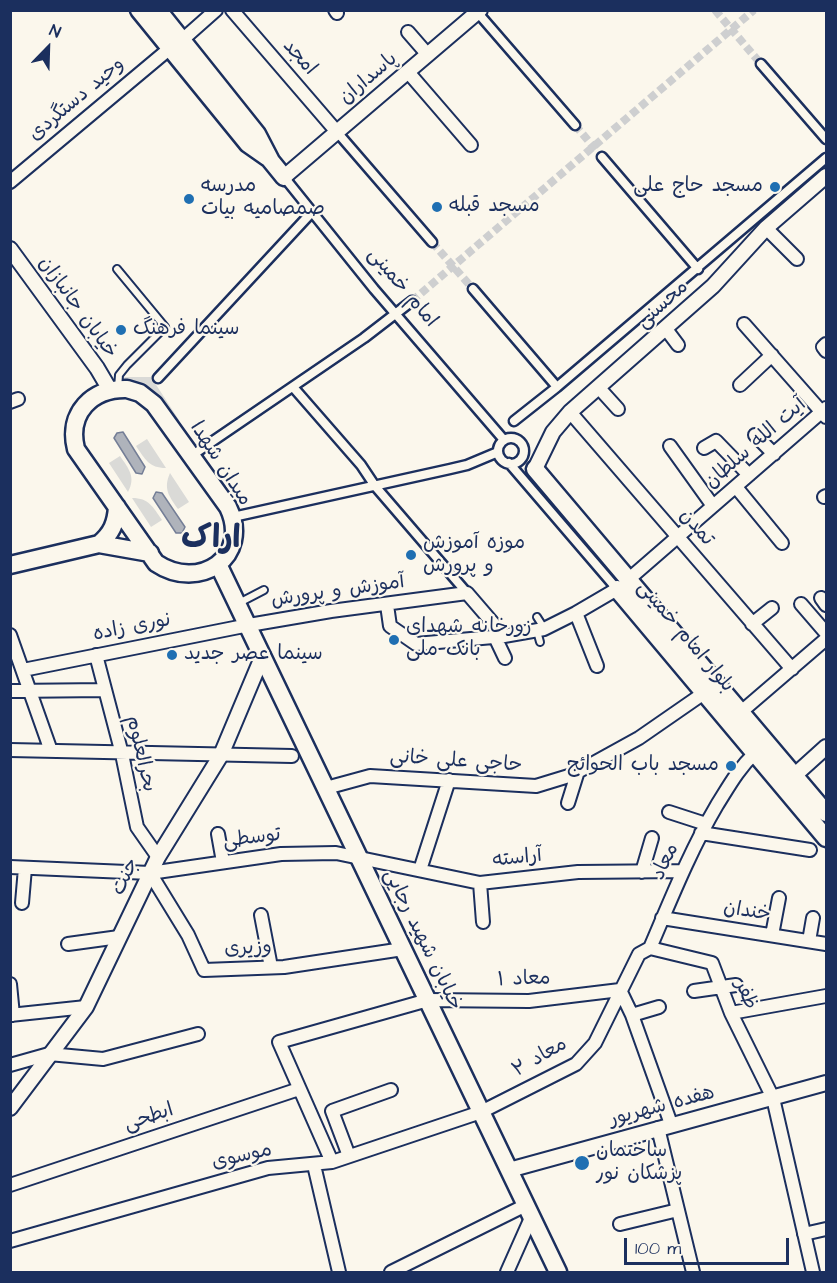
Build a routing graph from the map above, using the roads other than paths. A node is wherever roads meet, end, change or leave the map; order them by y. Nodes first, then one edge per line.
1 (139, 10) edge
2 (158, 10) edge
3 (216, 10) edge
4 (232, 10) edge
5 (478, 11) edge
6 (408, 32) dead end
7 (175, 45) junction
8 (437, 51) junction
9 (761, 64) tunnel mouth
10 (408, 72) junction
11 (574, 125) tunnel mouth
12 (338, 132) junction
13 (826, 139) edge
14 (471, 145) dead end
15 (602, 157) tunnel mouth
16 (826, 158) edge
17 (826, 176) edge
18 (284, 177) junction
19 (18, 178) edge
20 (312, 212) junction
21 (766, 228) junction
22 (432, 242) tunnel mouth
23 (10, 249) edge
24 (797, 259) dead end
25 (698, 268) junction
26 (117, 269) dead end
27 (473, 289) tunnel mouth
28 (412, 301) tunnel mouth
29 (396, 315) junction
30 (744, 324) dead end
31 (666, 329) junction
32 (826, 344) edge
33 (678, 345) dead end
34 (826, 351) edge
35 (772, 355) junction
36 (158, 378) dead end
37 (740, 386) dead end
38 (293, 387) junction
39 (557, 387) junction
40 (599, 388) junction
41 (114, 389) junction
42 (618, 409) dead end
43 (570, 412) junction
44 (825, 413) edge
45 (514, 421) dead end
46 (755, 435) dead end
47 (504, 440) junction
48 (670, 446) dead end
49 (704, 448) dead end
50 (498, 452) junction
51 (524, 453) junction
52 (774, 454) junction
53 (191, 456) junction
54 (509, 463) junction
55 (535, 469) junction
56 (749, 475) junction
57 (375, 486) junction
58 (736, 487) junction
59 (713, 506) junction
60 (117, 507) junction
61 (233, 517) junction
62 (678, 537) junction
63 (782, 543) dead end
64 (99, 544) junction
65 (150, 553) junction
66 (10, 564) edge
67 (218, 564) junction
68 (623, 584) junction
69 (264, 590) dead end
70 (467, 593) junction
71 (238, 603) junction
72 (801, 603) dead end
73 (387, 605) junction
74 (772, 608) dead end
75 (576, 613) junction
76 (537, 617) dead end
77 (752, 624) junction
78 (249, 625) junction
79 (826, 633) edge
80 (540, 634) junction
81 (10, 635) edge
82 (499, 636) junction
83 (826, 639) edge
84 (96, 655) junction
85 (263, 655) junction
86 (505, 658) dead end
87 (597, 666) dead end
88 (792, 669) junction
89 (23, 670) junction
90 (30, 690) junction
91 (105, 690) junction
92 (10, 691) edge
93 (704, 693) junction
94 (741, 712) junction
95 (826, 747) edge
96 (10, 750) edge
97 (51, 751) junction
98 (755, 753) junction
99 (122, 754) junction
100 (221, 755) junction
101 (292, 756) dead end
102 (578, 771) junction
103 (795, 775) junction
104 (449, 780) junction
105 (326, 788) junction
106 (568, 803) dead end
107 (669, 812) dead end
108 (826, 813) edge
109 (704, 829) junction
110 (218, 834) dead end
111 (652, 838) dead end
112 (826, 838) edge
113 (810, 850) dead end
114 (158, 857) junction
115 (359, 857) junction
116 (222, 862) junction
117 (10, 867) edge
118 (25, 868) junction
119 (420, 870) junction
120 (682, 871) junction
121 (642, 872) junction
122 (150, 873) junction
123 (480, 883) junction
124 (778, 898) dead end
125 (22, 903) dead end
126 (261, 915) dead end
127 (662, 918) junction
128 (813, 918) dead end
129 (483, 922) dead end
130 (772, 935) junction
131 (119, 937) junction
132 (809, 941) junction
133 (68, 944) dead end
134 (826, 944) edge
135 (650, 948) junction
136 (403, 949) junction
137 (271, 967) junction
138 (10, 984) edge
139 (736, 985) dead end
140 (721, 987) junction
141 (620, 990) junction
142 (694, 991) dead end
143 (826, 996) edge
144 (428, 1000) junction
145 (86, 1007) junction
146 (659, 1007) dead end
147 (731, 1013) junction
148 (12, 1015) edge
149 (632, 1015) junction
150 (198, 1034) dead end
151 (50, 1054) junction
152 (10, 1065) edge
153 (826, 1083) edge
154 (299, 1089) junction
155 (391, 1090) dead end
156 (773, 1098) junction
157 (10, 1108) edge
158 (481, 1112) junction
159 (665, 1126) junction
160 (349, 1156) junction
161 (332, 1162) junction
162 (314, 1165) junction
163 (509, 1170) junction
164 (10, 1185) edge
165 (678, 1210) junction
166 (529, 1211) junction
167 (620, 1224) dead end
168 (826, 1229) edge
169 (804, 1234) junction
170 (11, 1241) edge
171 (403, 1269) edge
172 (339, 1272) edge
173 (390, 1272) edge
174 (507, 1272) edge
175 (558, 1272) edge
176 (693, 1272) edge
177 (813, 1272) edge

1 - 7 main road
2 - 7 main road
3 - 7 street, وحید دستگردی
4 - 12 street, امجد
5 - 8 street, پاسداران
5 - 11 street
6 - 8 street
7 - 18 main road, امام خمینی
7 - 19 street, وحید دستگردی
8 - 10 street, پاسداران
9 - 13 street
10 - 12 street, پاسداران
10 - 14 street
12 - 18 street, پاسداران
12 - 22 street
15 - 25 street
16 - 25 street
17 - 21 street, محسنی
18 - 20 street, امام خمینی
20 - 29 street, امام خمینی
20 - 36 street
21 - 24 street
21 - 31 street, محسنی
23 - 41 street, خیابان جانبازان
25 - 39 street
26 - 41 lane
27 - 39 street
28 - 29 street
29 - 38 street
29 - 47 street, امام خمینی
30 - 35 street
31 - 33 street
31 - 40 street, محسنی
32 - 34 street
35 - 37 street
35 - 44 street
38 - 53 street
38 - 57 street
39 - 45 street
40 - 42 street
40 - 43 street, محسنی
41 - 53 main road, میدان شهدا
41 - 60 main road
43 - 55 street, محسنی
43 - 62 street, تمدن
44 - 52 street, آیت الله سلطان
46 - 52 street
47 - 50 street
47 - 51 street
48 - 59 street
49 - 56 street
50 - 54 street
50 - 57 street
51 - 54 street
51 - 55 street, بلوار امام خمینی
52 - 56 street, آیت الله سلطان
53 - 61 main road, میدان شهدا
54 - 68 street, بلوار امام خمینی
55 - 68 main road, بلوار امام خمینی
56 - 58 street, آیت الله سلطان
57 - 61 street
57 - 70 street
58 - 59 street, آیت الله سلطان
58 - 63 street
59 - 62 street, آیت الله سلطان
60 - 64 main road
60 - 65 main road
61 - 67 main road, میدان شهدا
62 - 68 street, آیت الله سلطان
62 - 77 street, تمدن
64 - 65 main road
64 - 66 main road
65 - 67 main road
67 - 71 main road, خیابان شهید رجایی
68 - 75 street
68 - 93 main road, بلوار امام خمینی
68 - 94 main road, بلوار امام خمینی
69 - 71 lane
70 - 73 street, آموزش و پرورش
70 - 82 street
71 - 78 main road, خیابان شهید رجایی
72 - 79 street
73 - 78 street, آموزش و پرورش
73 - 82 street
74 - 77 street
75 - 80 street
75 - 87 street
76 - 80 lane
77 - 88 street, تمدن
78 - 84 street, نوری زاده
78 - 85 main road, خیابان شهید رجایی
80 - 82 street
81 - 89 street
82 - 86 street
83 - 88 street
84 - 89 street, نوری زاده
84 - 91 street, بحرالعلوم
85 - 100 street, جنت
85 - 105 main road, خیابان شهید رجایی
88 - 94 street
89 - 90 street
90 - 91 street
90 - 92 street
90 - 97 street
91 - 99 street, بحرالعلوم
93 - 98 main road, بلوار امام خمینی
93 - 102 street, حاجی علی خانی
94 - 103 main road, بلوار امام خمینی
95 - 103 street
96 - 97 street
97 - 99 street
98 - 109 street, معاد
98 - 112 main road, بلوار امام خمینی
99 - 100 street
99 - 114 street, بحرالعلوم
100 - 101 street
100 - 114 street, جنت
102 - 104 street, حاجی علی خانی
102 - 106 street
103 - 108 main road, بلوار امام خمینی
104 - 105 street, حاجی علی خانی
104 - 119 street
105 - 115 main road, خیابان شهید رجایی
107 - 109 street
109 - 113 street
109 - 120 street, معاد
110 - 116 street
111 - 121 street
114 - 122 street, جنت
115 - 116 street, توسطی
115 - 119 street, آراسته
115 - 136 main road, خیابان شهید رجایی
116 - 122 street, توسطی
117 - 118 street, توسطی
118 - 122 street, توسطی
118 - 125 street
119 - 123 street, آراسته
120 - 121 street, آراسته
120 - 127 street, معاد
121 - 123 street, آراسته
122 - 131 street, جنت
122 - 137 street, وزیری
123 - 129 street
124 - 130 street
126 - 137 street
127 - 130 street, خندان
127 - 135 street, معاد
128 - 132 street
130 - 132 street, خندان
131 - 133 street
131 - 145 street, جنت
132 - 134 street, خندان
135 - 140 street, ظفر
135 - 141 street, معاد
136 - 137 street, وزیری
136 - 144 main road, خیابان شهید رجایی
138 - 148 street
139 - 140 street
140 - 142 street
140 - 147 street, ظفر
141 - 144 street, معاد ۱
141 - 149 street
141 - 158 street, معاد ۲
143 - 147 street
144 - 154 street
144 - 158 main road, خیابان شهید رجایی
145 - 148 street
145 - 151 street, جنت
146 - 149 street
147 - 156 street, ظفر
149 - 159 street
150 - 151 street
151 - 152 street
151 - 157 street, جنت
153 - 156 street, هفده شهریور
154 - 161 street
154 - 164 street, ابطحی
155 - 160 street
156 - 159 street, هفده شهریور
156 - 169 street, ظفر
158 - 160 street, موسوی
158 - 163 main road, خیابان شهید رجایی
159 - 163 street, هفده شهریور
159 - 165 street
160 - 161 street, موسوی
161 - 162 street, موسوی
162 - 170 street, موسوی
162 - 172 street
163 - 166 main road, خیابان شهید رجایی
165 - 167 street
165 - 176 street
166 - 171 street
166 - 174 street
166 - 175 main road, خیابان شهید رجایی
168 - 169 street
169 - 177 street, ظفر
171 - 173 street

